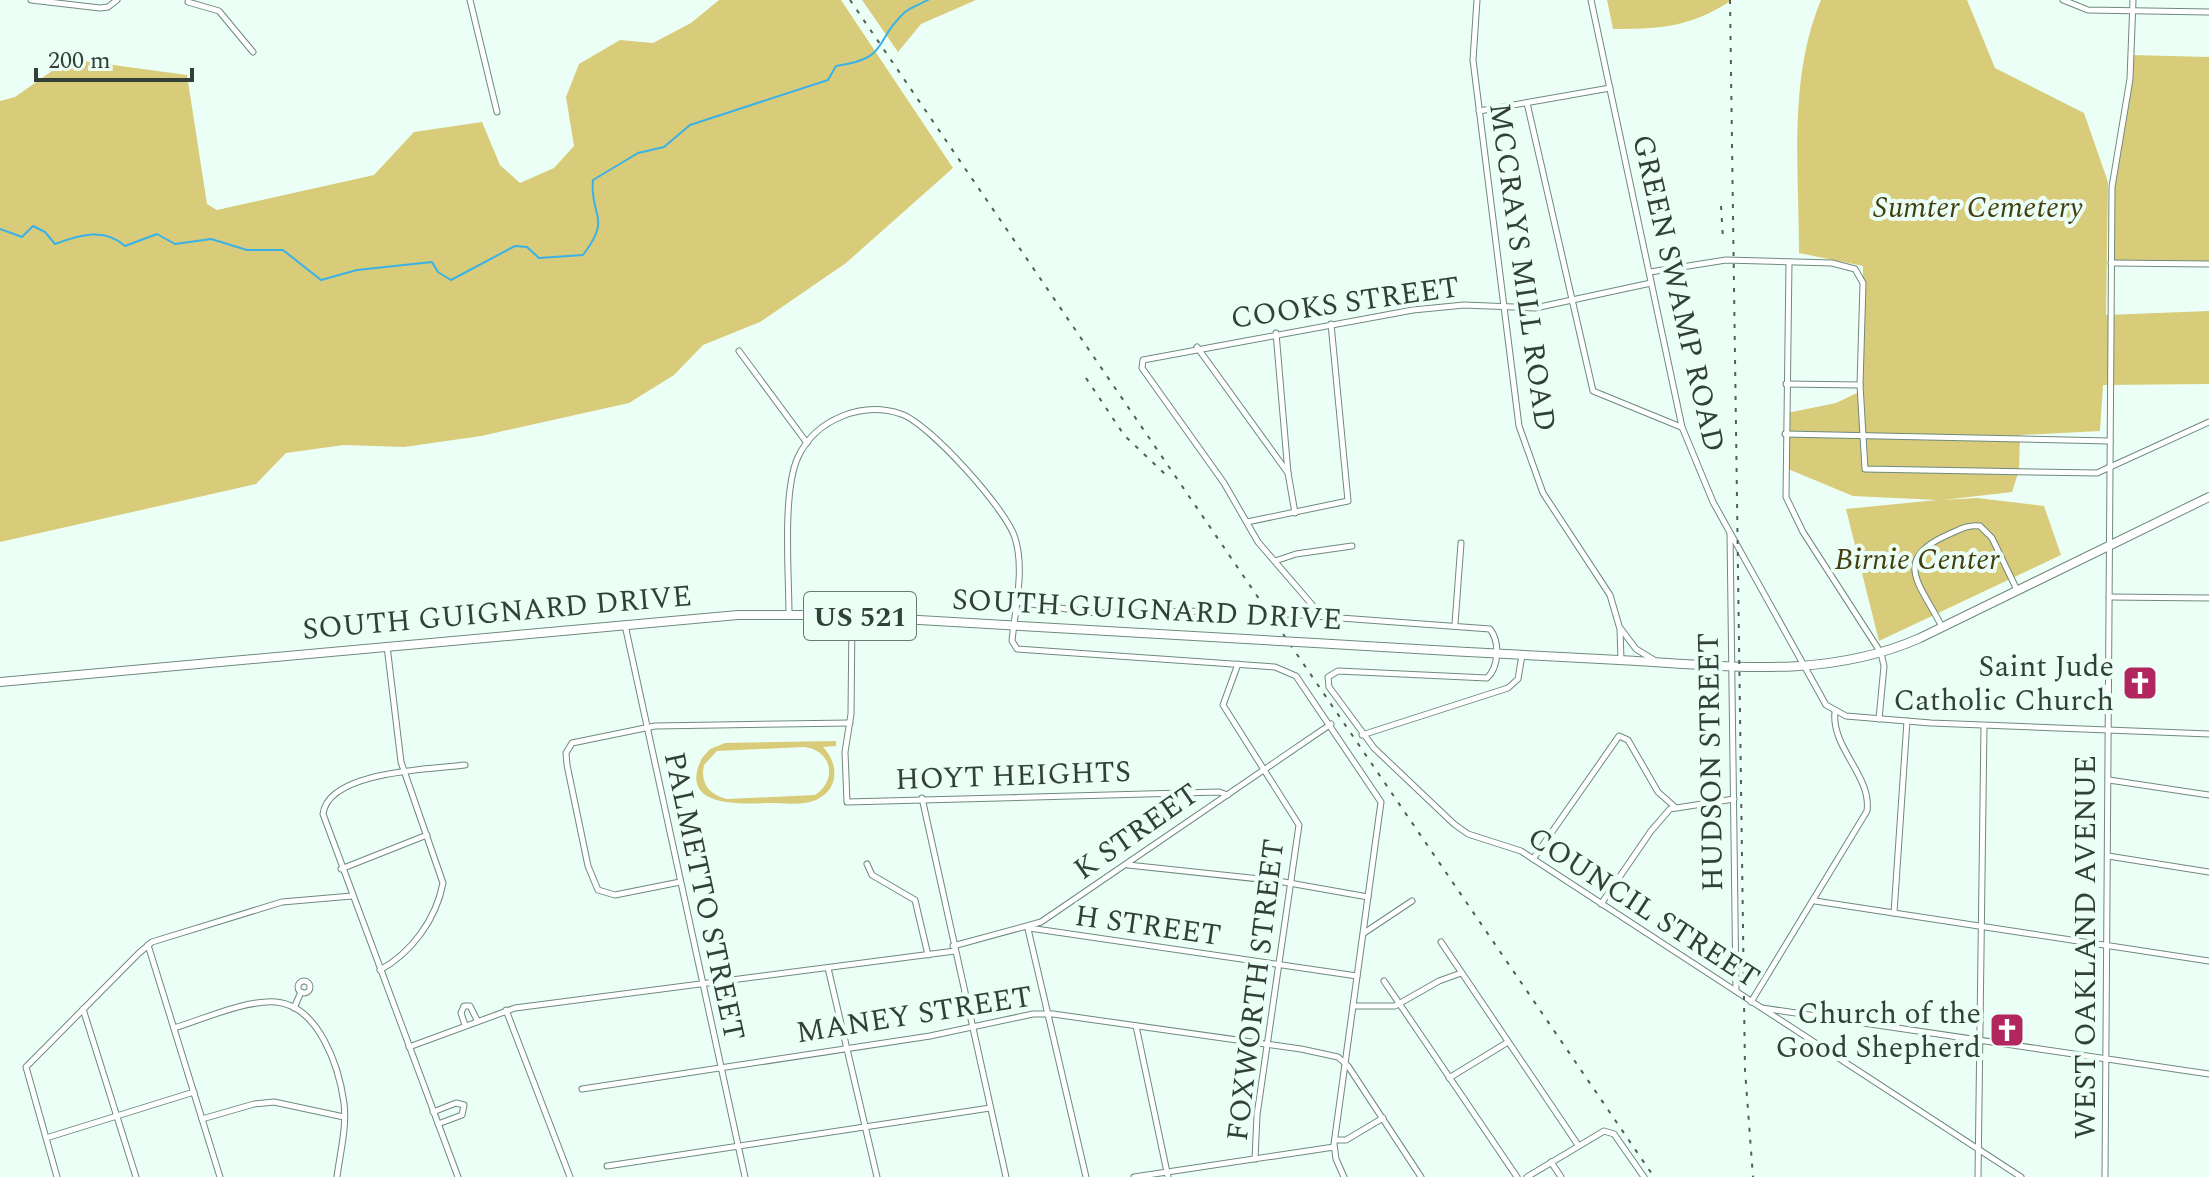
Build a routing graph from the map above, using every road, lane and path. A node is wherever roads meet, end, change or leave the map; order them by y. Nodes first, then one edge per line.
1 (31, 0) edge
2 (117, 0) edge
3 (470, 0) edge
4 (1477, 0) edge
5 (1591, 0) edge
6 (2063, 0) edge
7 (2133, 0) edge
8 (188, 2) edge
9 (210, 3) edge
10 (2132, 11) junction
11 (2209, 12) edge
12 (253, 52) dead end
13 (1610, 88) junction
14 (1527, 103) junction
15 (1479, 111) junction
16 (497, 112) dead end
17 (1789, 262) junction
18 (2111, 263) junction
19 (2209, 264) edge
20 (1650, 272) junction
21 (1651, 283) junction
22 (1573, 300) junction
23 (1502, 307) junction
24 (1331, 324) junction
25 (1276, 333) junction
26 (1197, 347) junction
27 (739, 351) dead end
28 (1786, 384) junction
29 (1860, 385) junction
30 (2209, 422) edge
31 (1682, 427) junction
32 (1785, 434) junction
33 (1861, 436) junction
34 (2110, 441) junction
35 (807, 443) junction
36 (2110, 469) junction
37 (1288, 473) junction
38 (2209, 497) edge
39 (1295, 513) junction
40 (1247, 522) junction
41 (1730, 532) junction
42 (1461, 543) dead end
43 (2110, 545) junction
44 (1352, 546) dead end
45 (1275, 561) junction
46 (2017, 590) junction
47 (2109, 597) junction
48 (2209, 598) edge
49 (1016, 602) junction
50 (1209, 611) dead end
51 (1286, 614) dead end
52 (789, 615) junction
53 (852, 616) junction
54 (1316, 616) junction
55 (625, 624) junction
56 (1455, 624) junction
57 (1014, 626) junction
58 (1942, 627) junction
59 (1620, 629) junction
60 (387, 646) junction
61 (1881, 653) junction
62 (1496, 654) junction
63 (1522, 655) junction
64 (1621, 660) junction
65 (1656, 662) junction
66 (1238, 664) junction
67 (1730, 666) junction
68 (1805, 667) junction
69 (0, 682) edge
70 (1835, 712) junction
71 (1879, 719) junction
72 (1907, 721) junction
73 (850, 723) junction
74 (1331, 724) junction
75 (1984, 726) junction
76 (645, 728) junction
77 (2109, 730) junction
78 (2209, 734) edge
79 (1362, 735) junction
80 (465, 765) dead end
81 (1265, 769) junction
82 (404, 772) junction
83 (2109, 780) junction
84 (1228, 795) junction
85 (2209, 795) edge
86 (922, 798) junction
87 (1734, 799) junction
88 (1675, 807) junction
89 (427, 835) junction
90 (2108, 856) junction
91 (1533, 859) junction
92 (867, 864) dead end
93 (1127, 865) junction
94 (341, 869) junction
95 (2209, 872) edge
96 (680, 882) junction
97 (1292, 884) junction
98 (352, 896) junction
99 (1368, 897) junction
100 (1412, 901) dead end
101 (1815, 901) junction
102 (1601, 904) junction
103 (1894, 913) junction
104 (1982, 927) junction
105 (1028, 928) junction
106 (1363, 933) junction
107 (1441, 942) dead end
108 (148, 945) junction
109 (2107, 945) junction
110 (954, 949) junction
111 (928, 955) junction
112 (2209, 961) edge
113 (1280, 965) junction
114 (828, 968) junction
115 (380, 970) junction
116 (1461, 973) junction
117 (1357, 976) junction
118 (1384, 981) dead end
119 (702, 984) junction
120 (301, 992) dead end
121 (1736, 992) junction
122 (1751, 1002) junction
123 (1400, 1004) junction
124 (1353, 1006) junction
125 (294, 1008) junction
126 (1761, 1008) junction
127 (83, 1009) junction
128 (506, 1010) junction
129 (1049, 1014) junction
130 (477, 1020) junction
131 (465, 1025) junction
132 (1136, 1026) junction
133 (174, 1028) junction
134 (972, 1028) junction
135 (1982, 1040) junction
136 (1508, 1042) junction
137 (1268, 1044) junction
138 (409, 1047) junction
139 (846, 1049) junction
140 (2106, 1059) junction
141 (1345, 1063) junction
142 (720, 1067) junction
143 (2209, 1074) edge
144 (1449, 1078) junction
145 (582, 1089) dead end
146 (194, 1092) junction
147 (990, 1108) junction
148 (433, 1112) junction
149 (117, 1116) junction
150 (344, 1117) junction
151 (1383, 1118) junction
152 (202, 1119) junction
153 (438, 1124) junction
154 (865, 1129) junction
155 (46, 1138) junction
156 (1335, 1144) junction
157 (1578, 1145) junction
158 (738, 1146) junction
159 (1981, 1150) junction
160 (1255, 1159) junction
161 (1551, 1162) junction
162 (607, 1166) dead end
163 (1168, 1174) edge
164 (57, 1177) edge
165 (136, 1177) edge
166 (220, 1177) edge
167 (337, 1177) edge
168 (458, 1177) edge
169 (570, 1177) edge
170 (745, 1177) edge
171 (877, 1177) edge
172 (1006, 1177) edge
173 (1086, 1177) edge
174 (1134, 1177) edge
175 (1344, 1177) edge
176 (1421, 1177) edge
177 (1517, 1177) edge
178 (1527, 1177) edge
179 (1561, 1177) edge
180 (1644, 1177) edge
181 (1978, 1177) edge
182 (2021, 1177) edge
183 (2105, 1177) edge

1 - 2 street
3 - 16 street
4 - 15 street, MCCRAYS MILL ROAD
5 - 13 street, GREEN SWAMP ROAD
6 - 10 street
7 - 10 street, WEST OAKLAND AVENUE
8 - 9 street
9 - 12 street
10 - 11 street
10 - 18 street, WEST OAKLAND AVENUE
13 - 14 street
13 - 20 street, GREEN SWAMP ROAD
14 - 15 street
14 - 22 street
15 - 23 street, MCCRAYS MILL ROAD
17 - 20 street
17 - 28 street
17 - 29 street
18 - 19 street
18 - 34 street, WEST OAKLAND AVENUE
20 - 21 street, GREEN SWAMP ROAD
21 - 22 street, COOKS STREET
21 - 31 street, GREEN SWAMP ROAD
22 - 23 street, COOKS STREET
22 - 31 street
23 - 24 street, COOKS STREET
23 - 59 street, MCCRAYS MILL ROAD
24 - 25 street, COOKS STREET
24 - 39 street
25 - 26 street, COOKS STREET
25 - 37 street
26 - 37 street
26 - 40 street, COOKS STREET
27 - 35 street
28 - 29 street
28 - 32 street
29 - 33 street
30 - 36 street
31 - 41 street, GREEN SWAMP ROAD
32 - 33 street
32 - 61 street
33 - 34 street
33 - 36 street
34 - 36 street, WEST OAKLAND AVENUE
35 - 49 street
35 - 52 street
36 - 43 street, WEST OAKLAND AVENUE
37 - 39 street
38 - 43 highway, SOUTH GUIGNARD DRIVE / US 521
39 - 40 street
40 - 45 street
41 - 67 street, HUDSON STREET
41 - 68 street, GREEN SWAMP ROAD
42 - 56 street
43 - 46 highway, SOUTH GUIGNARD DRIVE / US 521
43 - 47 street, WEST OAKLAND AVENUE
44 - 45 street
45 - 54 street
46 - 58 highway, SOUTH GUIGNARD DRIVE / US 521
46 - 58 street
47 - 48 street
47 - 77 street, WEST OAKLAND AVENUE
49 - 50 street
49 - 57 street
51 - 54 street
52 - 53 highway, SOUTH GUIGNARD DRIVE / US 521
52 - 55 highway, SOUTH GUIGNARD DRIVE / US 521
53 - 57 highway, SOUTH GUIGNARD DRIVE / US 521
53 - 73 street
54 - 56 street
55 - 60 highway, SOUTH GUIGNARD DRIVE / US 521
55 - 76 street, PALMETTO STREET
56 - 62 street
57 - 62 highway, SOUTH GUIGNARD DRIVE / US 521, bridge
57 - 66 street
58 - 61 highway, SOUTH GUIGNARD DRIVE / US 521
59 - 64 street, MCCRAYS MILL ROAD
59 - 65 street
60 - 69 highway, SOUTH GUIGNARD DRIVE / US 521
60 - 82 street
61 - 68 highway, SOUTH GUIGNARD DRIVE / US 521
61 - 71 street
62 - 63 highway, SOUTH GUIGNARD DRIVE / US 521
62 - 79 street, COUNCIL STREET
63 - 64 highway, SOUTH GUIGNARD DRIVE / US 521
63 - 79 street
64 - 65 highway, SOUTH GUIGNARD DRIVE / US 521
65 - 67 highway, SOUTH GUIGNARD DRIVE / US 521
66 - 74 street
66 - 81 street, FOXWORTH STREET
67 - 68 highway, SOUTH GUIGNARD DRIVE / US 521
67 - 87 street, HUDSON STREET
68 - 70 street, GREEN SWAMP ROAD
70 - 71 street
70 - 101 street
71 - 72 street
72 - 75 street
72 - 103 street
73 - 76 street
73 - 86 street, HOYT HEIGHTS
74 - 81 street, K STREET
74 - 99 street
75 - 77 street
75 - 104 street
76 - 96 street, PALMETTO STREET
76 - 96 street
77 - 78 street
77 - 83 street, WEST OAKLAND AVENUE
79 - 91 street, COUNCIL STREET
80 - 82 street
81 - 84 street, K STREET
81 - 97 street, FOXWORTH STREET
82 - 89 street
82 - 94 street
83 - 85 street
83 - 90 street, WEST OAKLAND AVENUE
84 - 86 street, HOYT HEIGHTS
84 - 93 street, K STREET
86 - 110 street
87 - 88 street
87 - 121 street, HUDSON STREET
88 - 91 street
88 - 102 street
89 - 94 street
89 - 115 street
90 - 95 street
90 - 109 street, WEST OAKLAND AVENUE
91 - 102 street, COUNCIL STREET
92 - 111 street
93 - 97 street
93 - 105 street, K STREET
94 - 98 street
96 - 119 street, PALMETTO STREET
97 - 99 street
97 - 113 street, FOXWORTH STREET
98 - 108 street
98 - 115 street
99 - 106 street
100 - 106 street
101 - 103 street
101 - 122 street
102 - 121 street, COUNCIL STREET
103 - 104 street
104 - 109 street
104 - 135 street
105 - 110 street, K STREET
105 - 113 street, H STREET
105 - 129 street
106 - 117 street
107 - 116 street
108 - 127 street
108 - 133 street
109 - 112 street
109 - 140 street, WEST OAKLAND AVENUE
110 - 111 street, K STREET
110 - 134 street
111 - 114 street, K STREET
113 - 117 street, H STREET
113 - 137 street, FOXWORTH STREET
114 - 119 street, K STREET
114 - 139 street
115 - 138 street
116 - 123 street
116 - 136 street
117 - 124 street
118 - 123 street
119 - 128 street, K STREET
119 - 142 street, PALMETTO STREET
120 - 125 street
121 - 122 street, COUNCIL STREET
122 - 126 street, COUNCIL STREET
123 - 124 street
123 - 144 street
124 - 141 street
125 - 133 street
125 - 150 street
126 - 135 street
126 - 159 street, COUNCIL STREET
127 - 149 street
127 - 155 street
128 - 130 street, K STREET
128 - 169 street
129 - 132 street, MANEY STREET
129 - 134 street, MANEY STREET
129 - 173 street
130 - 131 street
130 - 131 street
131 - 138 street
132 - 137 street, MANEY STREET
132 - 163 street
133 - 146 street
134 - 139 street, MANEY STREET
134 - 147 street
135 - 140 street
135 - 159 street
136 - 144 street
136 - 157 street
137 - 141 street, MANEY STREET
137 - 160 street, FOXWORTH STREET
138 - 148 street
139 - 142 street, MANEY STREET
139 - 154 street
140 - 143 street
140 - 183 street, WEST OAKLAND AVENUE
141 - 151 street
141 - 156 street
142 - 145 street, MANEY STREET
142 - 158 street, PALMETTO STREET
144 - 177 street
146 - 149 street
146 - 152 street
147 - 154 street
147 - 172 street
148 - 153 street
148 - 153 street
149 - 155 street
149 - 165 street
150 - 152 street
150 - 167 street
151 - 156 street
151 - 176 street
152 - 166 street
153 - 168 street
154 - 158 street
154 - 171 street
155 - 164 street
156 - 160 street
156 - 175 street
157 - 161 street
157 - 180 street
158 - 162 street
158 - 170 street, PALMETTO STREET
159 - 181 street
159 - 182 street, COUNCIL STREET
160 - 163 street
161 - 178 street
161 - 179 street
163 - 174 street

